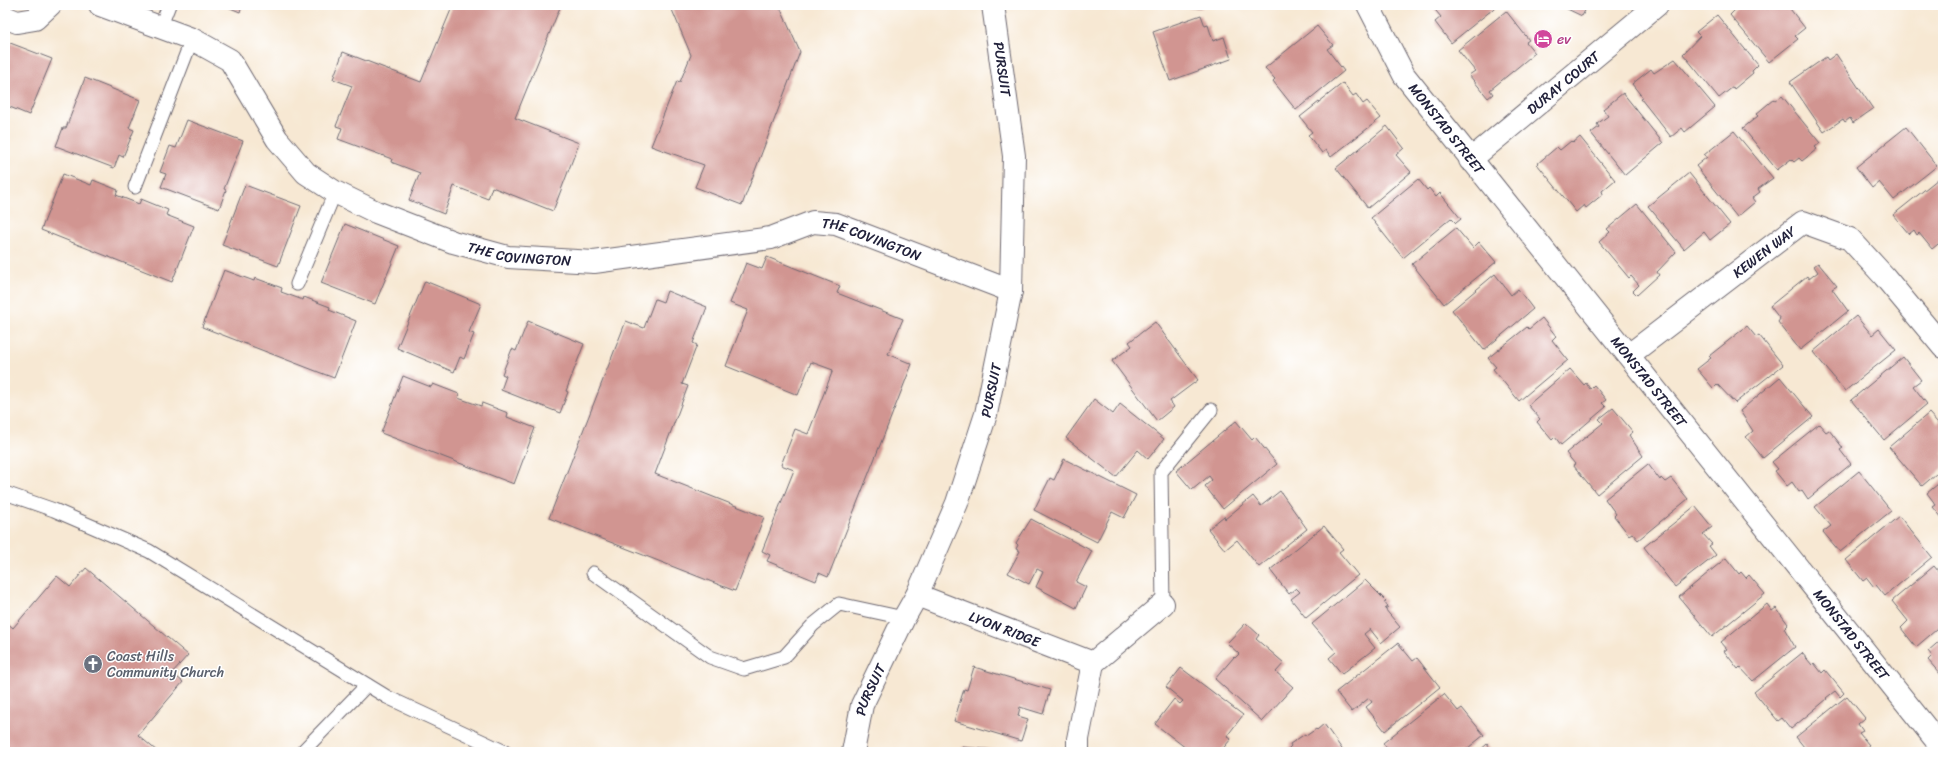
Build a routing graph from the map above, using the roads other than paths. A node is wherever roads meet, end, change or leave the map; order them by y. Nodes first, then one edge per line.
1 (50, 5) edge
2 (100, 5) edge
3 (168, 5) edge
4 (993, 5) edge
5 (1368, 5) edge
6 (1656, 5) edge
7 (5, 17) edge
8 (160, 28) junction
9 (192, 40) junction
10 (1470, 160) junction
11 (135, 187) dead end
12 (335, 192) junction
13 (297, 284) dead end
14 (1011, 291) junction
15 (1943, 347) edge
16 (1629, 355) junction
17 (1211, 410) dead end
18 (5, 493) edge
19 (593, 574) dead end
20 (917, 594) junction
21 (1163, 604) joint
22 (904, 618) junction
23 (1093, 663) junction
24 (367, 685) junction
25 (1943, 749) edge
26 (302, 752) edge
27 (505, 752) edge
28 (853, 752) edge
29 (1078, 752) edge

1 - 7 street
2 - 8 street, THE COVINGTON
3 - 8 lane
4 - 14 street, PURSUIT
5 - 10 street, MONSTAD STREET
6 - 10 street, DURAY COURT
8 - 9 street, THE COVINGTON
9 - 11 lane
9 - 12 street, THE COVINGTON
10 - 16 street, MONSTAD STREET
12 - 13 lane
12 - 14 street, THE COVINGTON
14 - 20 street, PURSUIT
15 - 16 street, KEWEN WAY
16 - 25 street, MONSTAD STREET
17 - 21 lane
18 - 24 lane
19 - 22 lane
20 - 22 street, PURSUIT
20 - 23 street, LYON RIDGE
21 - 23 street
22 - 28 street, PURSUIT
23 - 29 street
24 - 26 lane
24 - 27 lane

